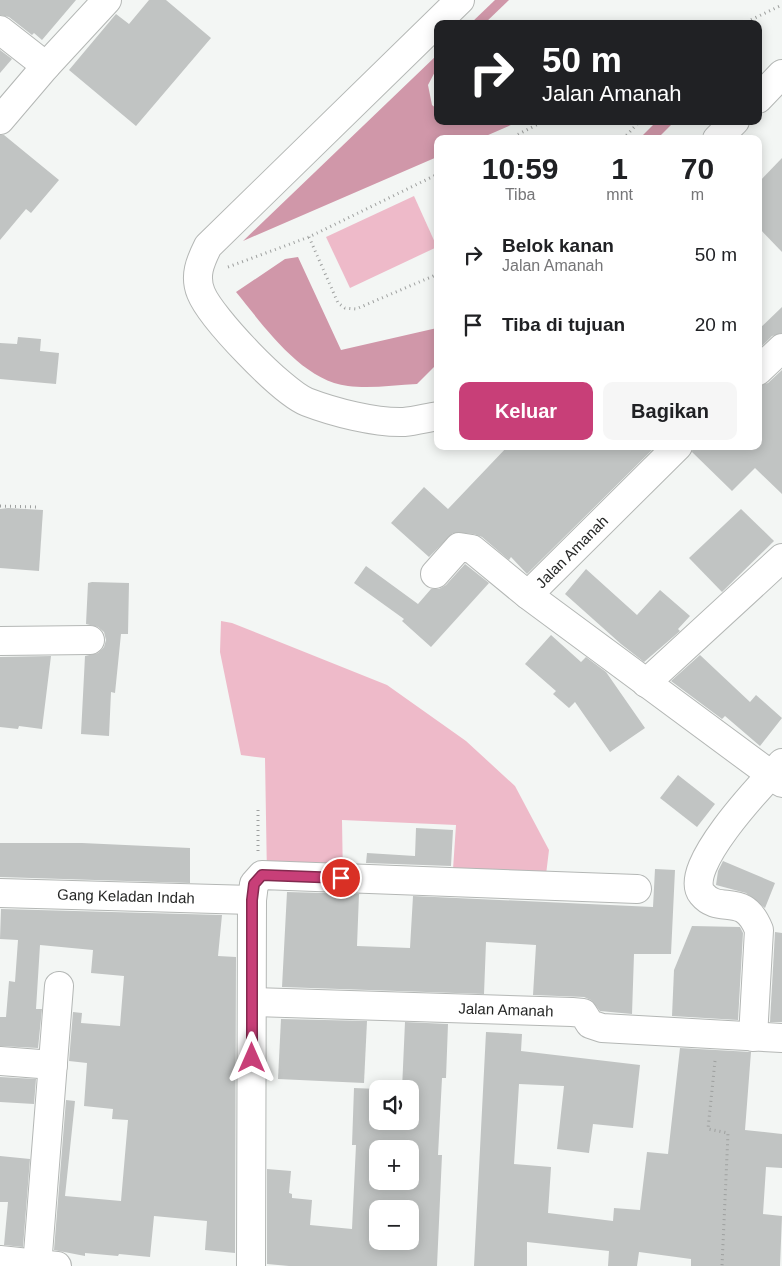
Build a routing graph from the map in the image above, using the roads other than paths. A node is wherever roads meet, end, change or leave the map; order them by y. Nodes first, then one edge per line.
1 (107, 0) edge
2 (460, 0) edge
3 (440, 20) edge
4 (434, 25) edge
5 (0, 30) edge
6 (46, 66) junction
7 (782, 74) edge
8 (762, 94) edge
9 (0, 120) edge
10 (731, 125) edge
11 (721, 135) edge
12 (782, 348) edge
13 (762, 367) edge
14 (434, 417) edge
15 (674, 450) edge
16 (782, 558) edge
17 (435, 574) dead end
18 (528, 595) junction
19 (90, 640) dead end
20 (0, 641) edge
21 (646, 683) junction
22 (778, 773) edge
23 (637, 889) dead end
24 (255, 890) junction
25 (0, 892) edge
26 (60, 986) dead end
27 (252, 1002) junction
28 (753, 1037) junction
29 (782, 1038) edge
30 (0, 1061) edge
31 (53, 1065) junction
32 (0, 1260) edge
33 (37, 1266) edge
34 (57, 1266) edge
35 (252, 1266) edge

1 - 6 street
2 - 3 street
4 - 14 street
5 - 6 street
6 - 9 street
7 - 8 street
10 - 11 street
12 - 13 street
15 - 18 street, Jalan Amanah
16 - 21 street
17 - 18 street
18 - 21 street, Jalan Amanah
19 - 20 street
21 - 22 street, Jalan Amanah
22 - 28 street, Jalan Amanah
23 - 24 street
24 - 25 street, Gang Keladan Indah
24 - 27 street
26 - 31 street
27 - 28 street, Jalan Amanah
27 - 35 street
28 - 29 street, Jalan Amanah
30 - 31 street
31 - 33 street
32 - 33 street
33 - 34 street

